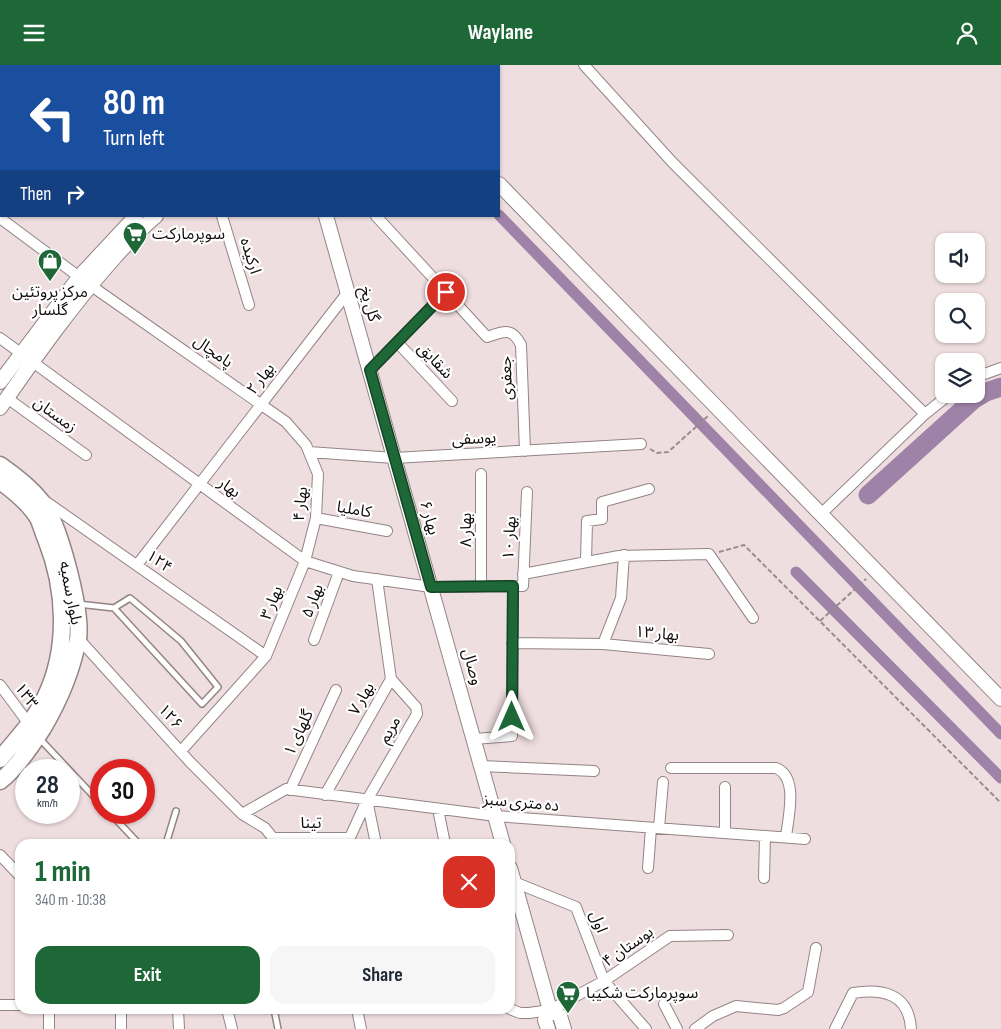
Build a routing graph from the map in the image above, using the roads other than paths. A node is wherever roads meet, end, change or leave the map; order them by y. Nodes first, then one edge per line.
1 (584, 65) edge
2 (500, 185) edge
3 (135, 217) edge
4 (155, 217) edge
5 (222, 217) edge
6 (326, 217) edge
7 (377, 217) edge
8 (0, 218) edge
9 (85, 281) junction
10 (348, 292) junction
11 (446, 292) junction
12 (249, 305) dead end
13 (0, 338) edge
14 (396, 342) junction
15 (26, 357) junction
16 (1001, 368) edge
17 (370, 370) junction
18 (985, 374) edge
19 (0, 382) edge
20 (452, 401) dead end
21 (3, 403) edge
22 (261, 403) junction
23 (939, 403) edge
24 (925, 414) junction
25 (641, 444) road end
26 (309, 451) junction
27 (525, 451) junction
28 (86, 455) dead end
29 (394, 458) junction
30 (0, 465) edge
31 (481, 474) dead end
32 (0, 481) edge
33 (199, 485) junction
34 (649, 489) dead end
35 (527, 491) dead end
36 (34, 493) junction
37 (821, 514) junction
38 (316, 518) junction
39 (387, 531) dead end
40 (624, 555) junction
41 (305, 561) junction
42 (586, 561) junction
43 (137, 565) junction
44 (339, 572) junction
45 (523, 574) junction
46 (377, 579) junction
47 (518, 586) junction
48 (431, 587) junction
49 (481, 587) junction
50 (76, 603) junction
51 (114, 608) junction
52 (753, 619) dead end
53 (78, 638) junction
54 (314, 640) dead end
55 (512, 643) junction
56 (603, 644) junction
57 (709, 654) dead end
58 (266, 656) junction
59 (391, 679) junction
60 (0, 685) edge
61 (336, 690) dead end
62 (1001, 699) edge
63 (33, 731) junction
64 (474, 739) junction
65 (181, 751) junction
66 (0, 759) edge
67 (481, 766) junction
68 (671, 768) dead end
69 (594, 771) dead end
70 (0, 781) edge
71 (663, 782) dead end
72 (725, 787) dead end
73 (290, 790) junction
74 (90, 792) edge
75 (325, 795) junction
76 (367, 800) junction
77 (438, 809) junction
78 (176, 811) dead end
79 (242, 814) junction
80 (496, 817) junction
81 (120, 824) edge
82 (655, 828) junction
83 (725, 833) junction
84 (765, 836) junction
85 (786, 837) junction
86 (134, 839) edge
87 (168, 839) edge
88 (272, 839) edge
89 (349, 839) edge
90 (375, 839) edge
91 (444, 839) edge
92 (502, 839) edge
93 (806, 839) dead end
94 (0, 855) edge
95 (648, 868) dead end
96 (15, 871) edge
97 (764, 878) dead end
98 (515, 883) edge
99 (515, 887) edge
100 (728, 935) dead end
101 (816, 948) dead end
102 (604, 981) junction
103 (664, 1004) dead end
104 (0, 1005) edge
105 (15, 1005) edge
106 (550, 1010) junction
107 (515, 1011) edge
108 (49, 1014) edge
109 (121, 1014) edge
110 (178, 1014) edge
111 (228, 1014) edge
112 (275, 1014) edge
113 (358, 1014) edge
114 (49, 1029) edge
115 (121, 1029) edge
116 (179, 1029) edge
117 (232, 1029) edge
118 (278, 1029) edge
119 (361, 1029) edge
120 (548, 1029) edge
121 (564, 1029) edge
122 (646, 1029) edge
123 (677, 1029) edge
124 (695, 1029) edge
125 (835, 1029) edge
126 (912, 1029) edge

1 - 24 street
2 - 37 main road
3 - 9 main road
4 - 9 main road
5 - 12 street, ارکیده
6 - 10 main road, گل یخ
7 - 11 street
8 - 9 street, پامچال
9 - 15 main road
9 - 22 street, پامچال
10 - 17 main road, گل یخ
10 - 22 street, بهار ۲
11 - 14 street
11 - 27 street, جعفری
13 - 15 street, بهار
14 - 17 street
14 - 20 street, شقایق
15 - 19 main road
15 - 21 main road
15 - 33 street, بهار
16 - 18 street
17 - 29 main road, گل یخ
21 - 28 street, زمستان
22 - 26 street, پامچال
22 - 33 street, بهار ۲
23 - 24 street
24 - 37 street
25 - 27 street, یوسفی
26 - 29 street, یوسفی
26 - 38 street, بهار ۴
27 - 29 street, یوسفی
29 - 48 main road, بهار ۶
30 - 36 main road, بلوار سمیه
31 - 49 street, بهار ۸
32 - 63 main road, بلوار سمیه
33 - 41 street, بهار
33 - 43 street, بهار ۲
34 - 42 street
35 - 45 street, بهار ۱۰
36 - 43 street, ۱۲۴
36 - 50 main road, بلوار سمیه
37 - 62 main road
38 - 39 street, کاملیا
38 - 41 street, بهار ۴
40 - 42 street
40 - 52 street
40 - 56 street, بهار ۱۳
41 - 44 street, بهار
41 - 58 street, بهار ۳
42 - 45 street
43 - 58 street, ۱۲۴
44 - 46 street, بهار
44 - 54 street, بهار ۵
45 - 47 street, بهار ۱۰
46 - 48 street, بهار
46 - 59 street, بهار ۷
47 - 49 street, بهار
47 - 55 street, بهار ۱۰
48 - 49 street, بهار
48 - 64 main road, وصال
50 - 51 lane
50 - 53 main road, بلوار سمیه
51 - 51 lane
53 - 63 main road, بلوار سمیه
53 - 65 street, ۱۲۶
55 - 56 street, بهار ۱۳
55 - 64 street, بهار ۱۰
56 - 57 street, بهار ۱۳
58 - 65 street, بهار ۳
59 - 75 street, بهار ۷
59 - 76 street, مریم
60 - 63 street, ۱۳۳
61 - 73 street, گلهای ۱
63 - 66 main road, بلوار سمیه
63 - 70 main road, بلوار سمیه
63 - 74 lane
64 - 67 main road, وصال
65 - 79 street, ۱۲۶
67 - 69 street
67 - 80 main road, وصال
68 - 85 street
71 - 82 street
72 - 83 street
73 - 75 street, ده متری سبز
73 - 79 street
75 - 76 street, ده متری سبز
76 - 77 street, ده متری سبز
76 - 89 street
76 - 90 street
77 - 80 street, ده متری سبز
77 - 91 street
78 - 87 lane
79 - 88 street, ۱۲۶
80 - 82 street, ده متری سبز
80 - 92 main road, وصال
81 - 86 lane
82 - 83 street, ده متری سبز
82 - 95 street
83 - 84 street, ده متری سبز
84 - 85 street, ده متری سبز
84 - 97 street
85 - 93 street, ده متری سبز
94 - 96 street
98 - 102 street, اول
99 - 106 main road
100 - 102 street, بوستان ۴
101 - 124 street
102 - 106 street, بوستان ۴
102 - 122 street
103 - 123 street
104 - 105 street
106 - 107 street
106 - 120 main road
106 - 121 main road
108 - 114 street
109 - 115 street
110 - 116 street
111 - 117 street
112 - 118 lane
113 - 119 street
125 - 126 street

